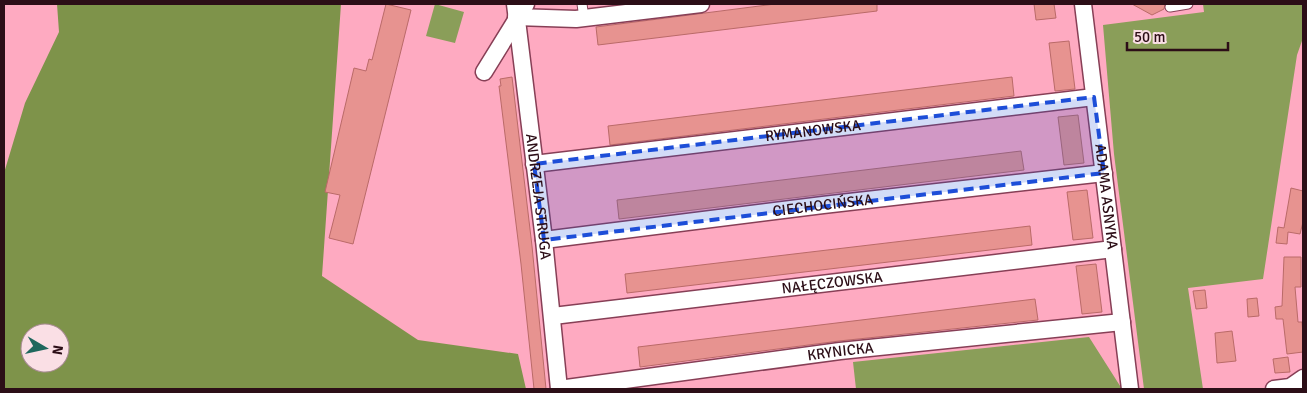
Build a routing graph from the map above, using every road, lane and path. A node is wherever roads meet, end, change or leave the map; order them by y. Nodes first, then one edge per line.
1 (526, 4) edge
2 (701, 4) edge
3 (1082, 4) edge
4 (1188, 4) edge
5 (1170, 7) dead end
6 (515, 11) edge
7 (583, 11) edge
8 (484, 72) dead end
9 (1094, 97) junction
10 (534, 164) junction
11 (1104, 173) junction
12 (544, 240) junction
13 (1113, 249) junction
14 (552, 316) junction
15 (1122, 322) junction
16 (1303, 378) edge
17 (559, 389) edge
18 (1130, 389) edge
19 (1274, 389) edge

1 - 6 street
2 - 7 street
3 - 9 street, ADAMA ASNYKA
4 - 5 lane
6 - 7 street
6 - 8 street
6 - 10 street, ANDRZEJA STRUGA
9 - 10 street, RYMANOWSKA
9 - 11 street, ADAMA ASNYKA
10 - 12 street, ANDRZEJA STRUGA
11 - 12 street, CIECHOCIŃSKA
11 - 13 street, ADAMA ASNYKA
12 - 14 street, ANDRZEJA STRUGA
13 - 14 street, NAŁĘCZOWSKA
13 - 15 street, ADAMA ASNYKA
14 - 17 street, ANDRZEJA STRUGA
15 - 17 street, KRYNICKA
15 - 18 street, ADAMA ASNYKA
16 - 19 street

